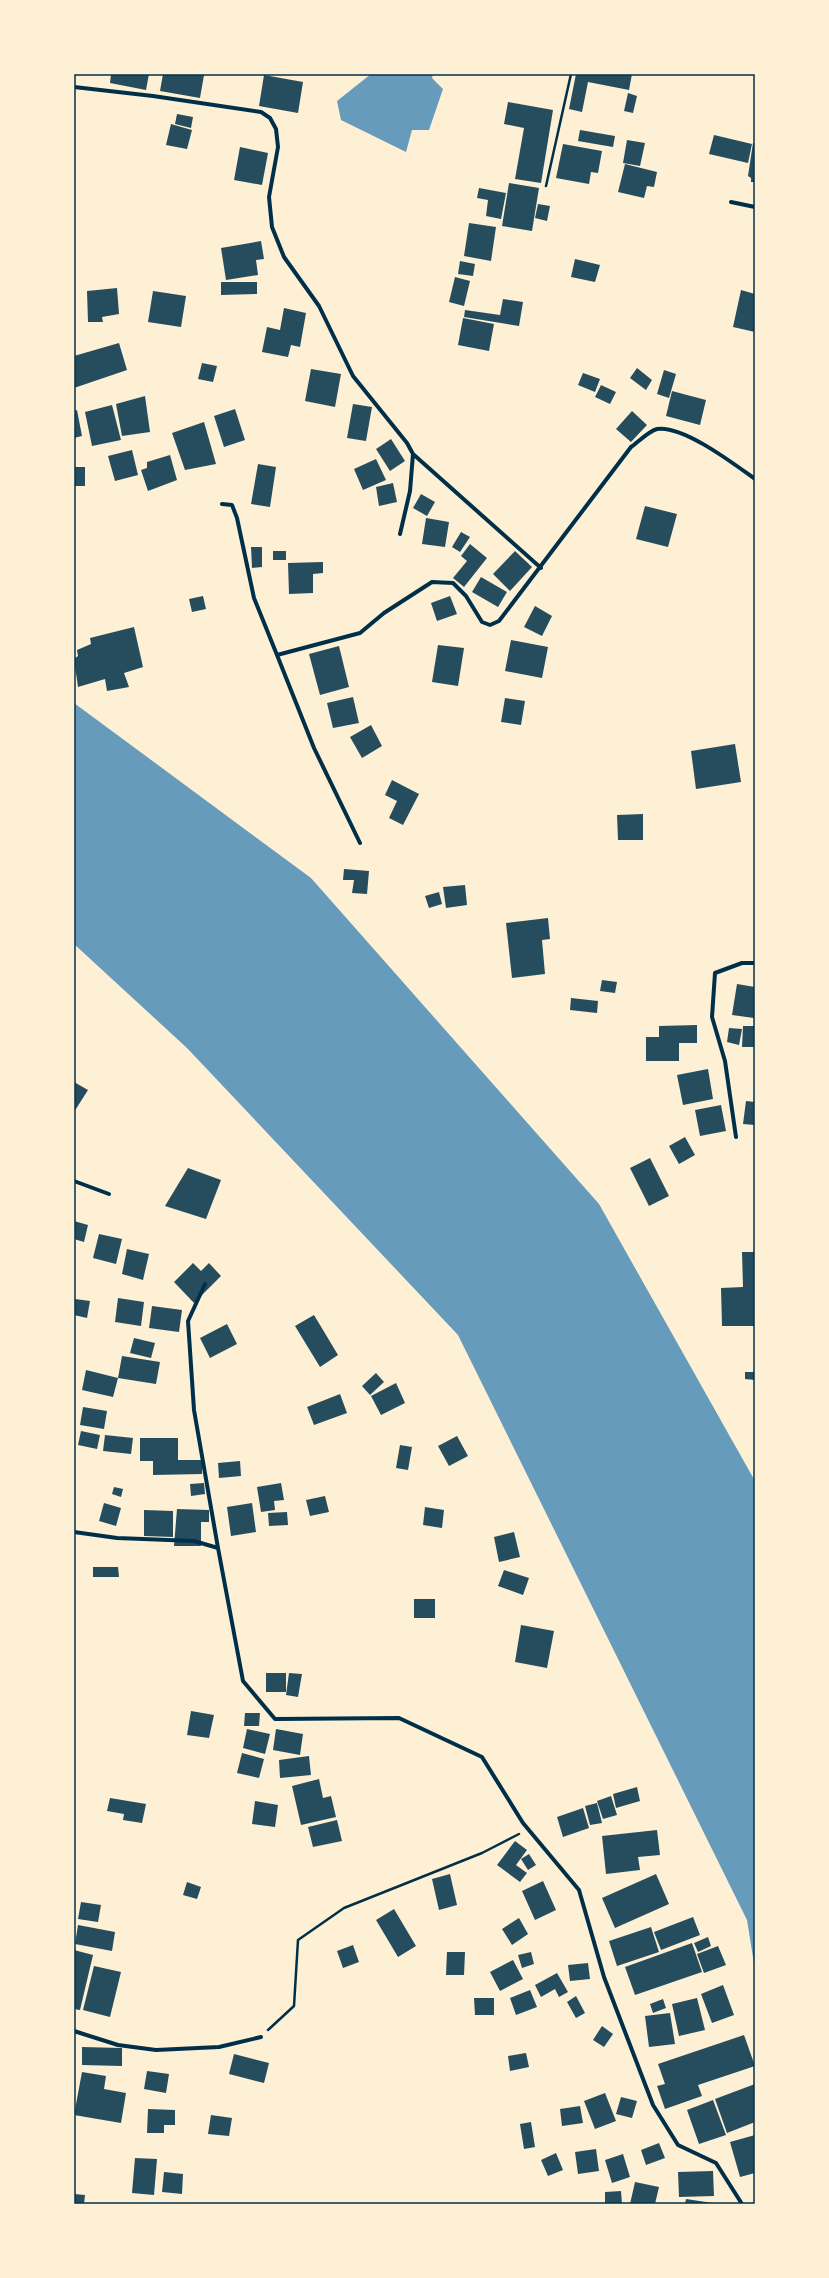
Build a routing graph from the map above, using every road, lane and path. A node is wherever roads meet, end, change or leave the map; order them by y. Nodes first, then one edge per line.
1 (571, 74) edge
2 (74, 87) edge
3 (546, 186) dead end
4 (732, 202) dead end
5 (755, 207) edge
6 (413, 454) junction
7 (755, 479) edge
8 (222, 504) dead end
9 (400, 534) dead end
10 (541, 568) junction
11 (277, 655) junction
12 (360, 843) dead end
13 (755, 963) edge
14 (736, 1137) dead end
15 (74, 1181) edge
16 (109, 1194) dead end
17 (205, 1284) dead end
18 (74, 1532) edge
19 (218, 1548) junction
20 (528, 1829) junction
21 (74, 2031) edge
22 (261, 2036) joint
23 (742, 2204) edge

1 - 3 path
2 - 6 street
4 - 5 street
6 - 9 street
6 - 10 street
7 - 10 street
8 - 11 street
10 - 11 street
11 - 12 street
13 - 14 street
15 - 16 street
17 - 19 street
18 - 19 street
19 - 20 street
20 - 22 path
20 - 23 street
21 - 22 street

